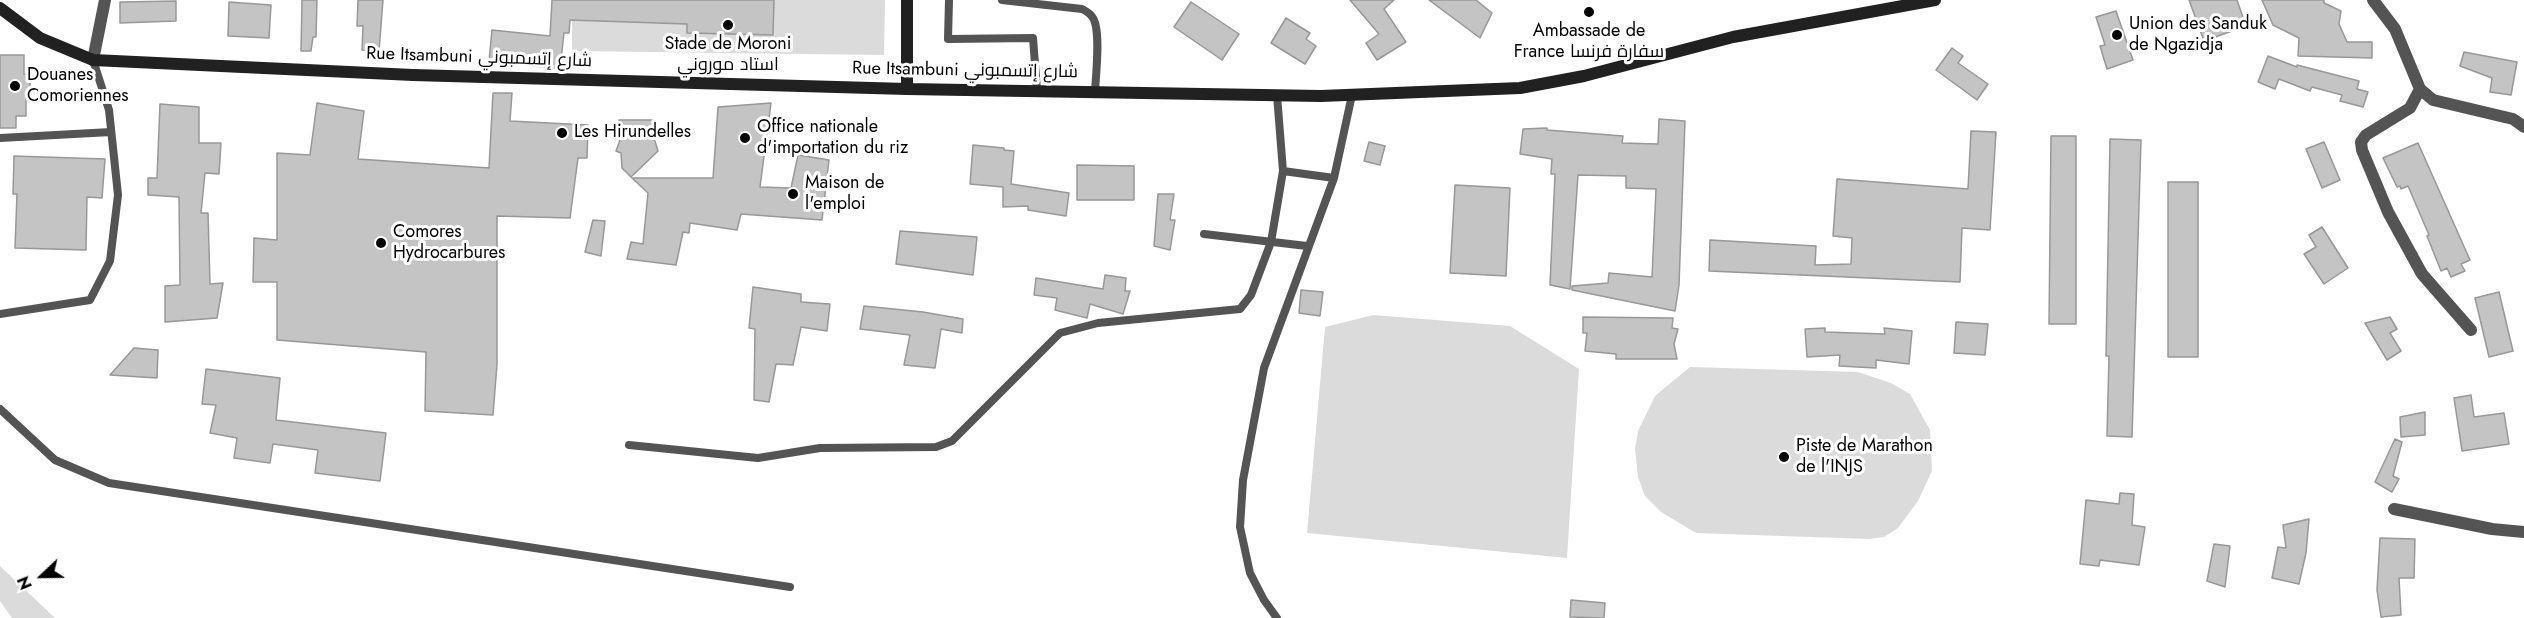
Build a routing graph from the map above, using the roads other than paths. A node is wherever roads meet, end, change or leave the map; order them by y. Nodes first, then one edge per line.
1 (105, 0) edge
2 (907, 0) edge
3 (949, 0) edge
4 (1002, 0) edge
5 (1935, 0) edge
6 (2373, 0) edge
7 (0, 8) edge
8 (93, 60) junction
9 (907, 89) junction
10 (2420, 89) junction
11 (1036, 90) junction
12 (1095, 91) junction
13 (1277, 95) junction
14 (1352, 95) junction
15 (2524, 127) edge
16 (111, 132) junction
17 (0, 138) edge
18 (1283, 171) junction
19 (1334, 178) junction
20 (1204, 234) dead end
21 (1271, 242) junction
22 (1307, 246) junction
23 (0, 314) edge
24 (2471, 330) dead end
25 (0, 409) edge
26 (629, 445) dead end
27 (2394, 509) dead end
28 (2524, 532) edge
29 (790, 588) dead end
30 (1277, 618) edge

1 - 8 street
2 - 9 main road
3 - 11 lane
4 - 12 lane
5 - 14 main road, Rue Itsambuni شارع إتسمبوني
6 - 10 street
7 - 8 main road, Rue Itsambuni شارع إتسمبوني
8 - 9 main road, Rue Itsambuni شارع إتسمبوني
8 - 16 lane
9 - 11 main road, Rue Itsambuni شارع إتسمبوني
10 - 15 street
10 - 24 street
11 - 12 main road, Rue Itsambuni شارع إتسمبوني
12 - 13 main road, Rue Itsambuni شارع إتسمبوني
13 - 14 main road, Rue Itsambuni شارع إتسمبوني
13 - 18 lane
14 - 19 lane
16 - 17 lane
16 - 23 lane
18 - 19 lane
18 - 21 lane
19 - 22 lane
20 - 21 lane
21 - 22 lane
21 - 26 lane
22 - 30 lane
25 - 29 lane
27 - 28 street

